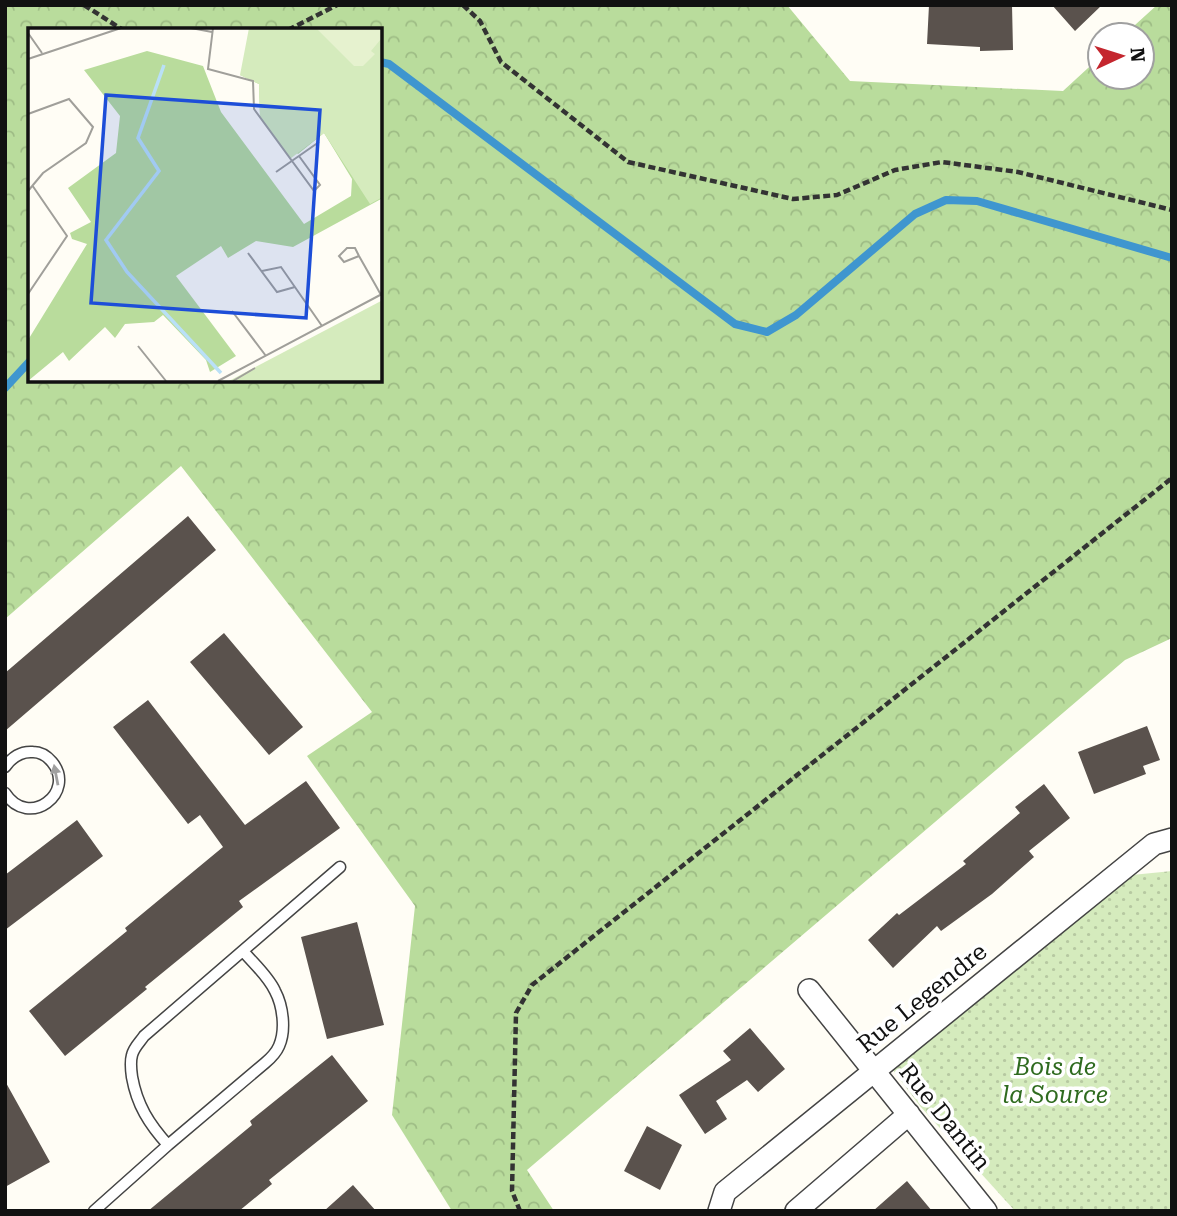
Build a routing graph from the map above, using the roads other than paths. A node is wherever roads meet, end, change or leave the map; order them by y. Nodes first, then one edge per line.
1 (5, 767) edge
2 (7, 799) edge
3 (1172, 839) edge
4 (340, 867) dead end
5 (243, 951) junction
6 (809, 990) dead end
7 (874, 1071) junction
8 (909, 1114) junction
9 (168, 1145) junction
10 (94, 1211) edge
11 (719, 1211) edge
12 (796, 1211) edge
13 (986, 1211) edge

2 -> 1 lane
3 - 7 street, Rue Legendre
4 - 5 lane
5 - 9 lane
5 - 9 lane
6 - 7 street, Rue Dantin
7 - 8 street, Rue Dantin
7 - 11 street, Rue Legendre
8 - 12 street
8 - 13 street, Rue Dantin
9 - 10 lane

